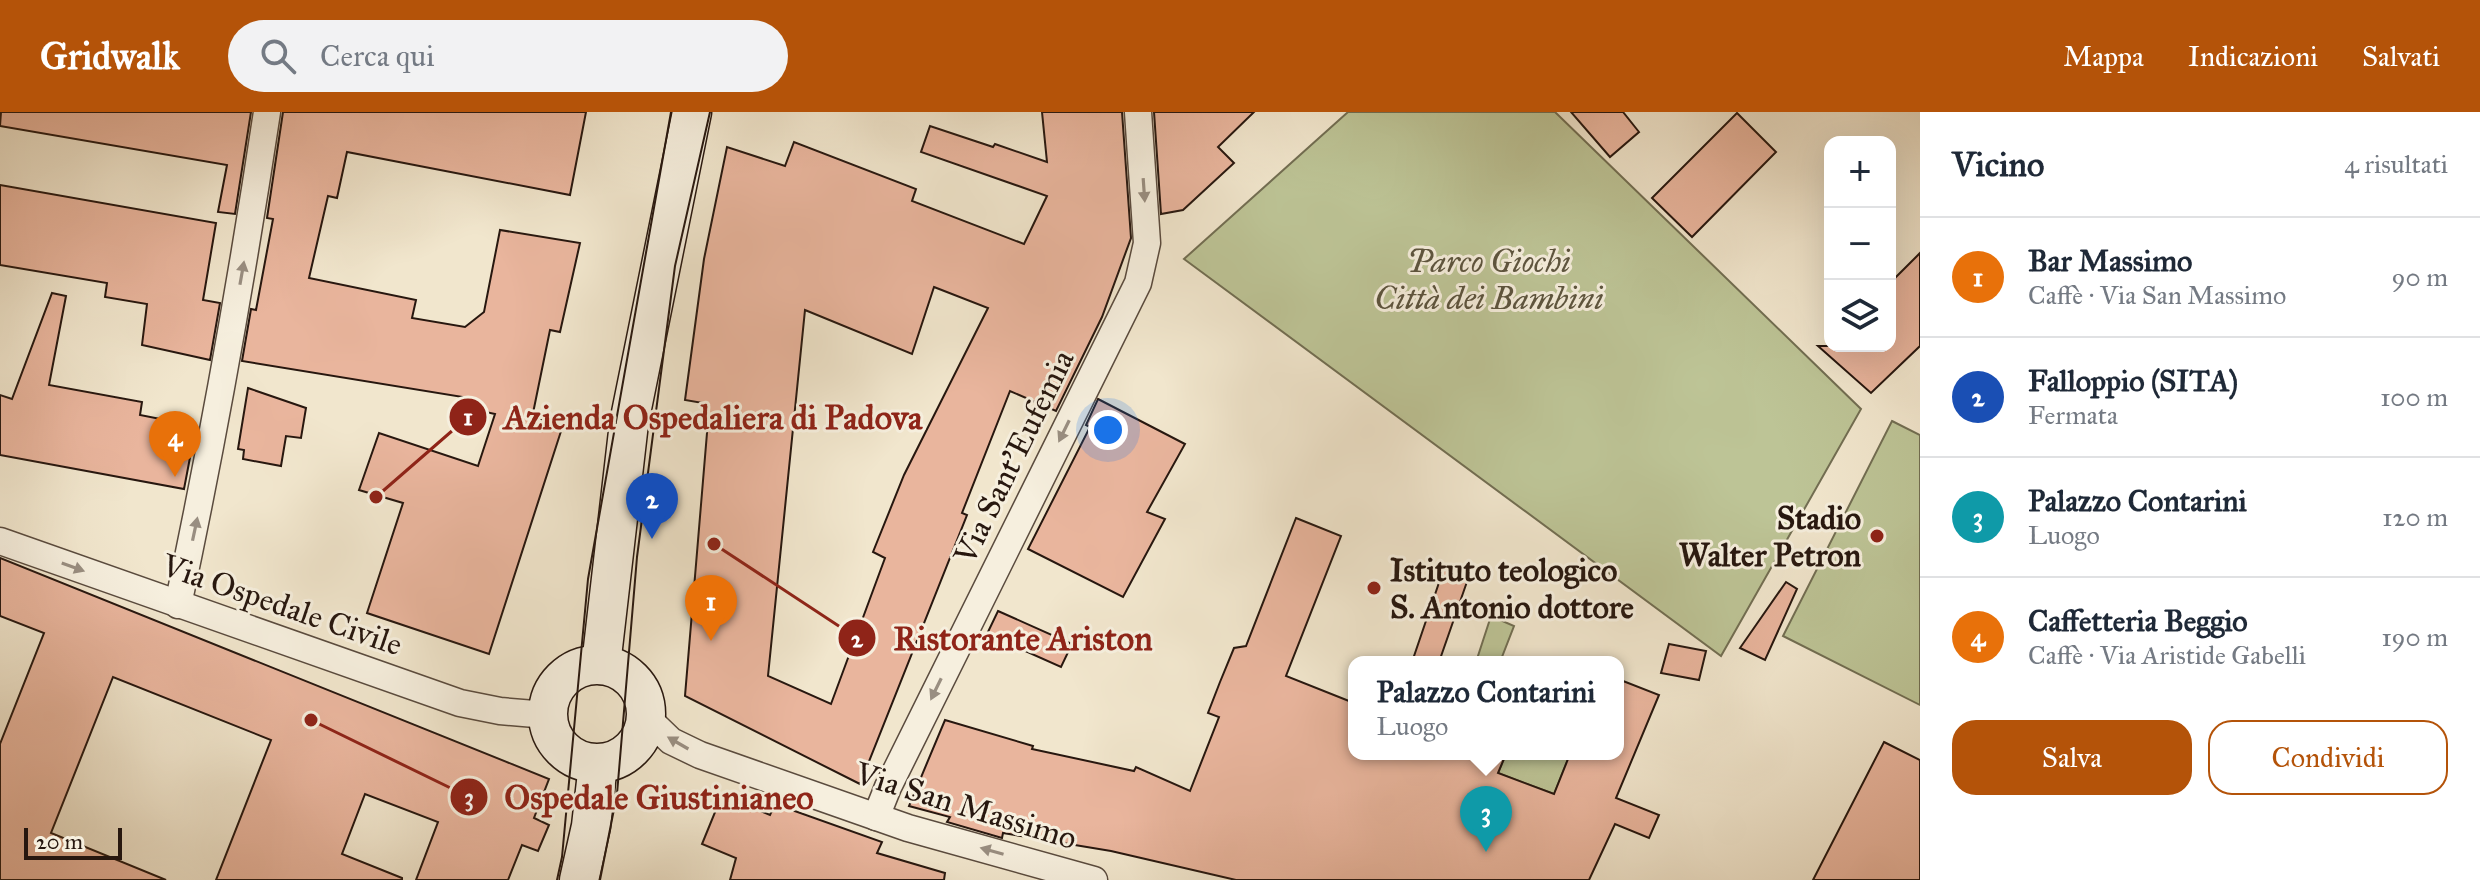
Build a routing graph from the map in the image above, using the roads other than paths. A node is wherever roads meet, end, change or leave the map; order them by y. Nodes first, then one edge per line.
1 (267, 112) edge
2 (692, 112) edge
3 (1138, 112) edge
4 (0, 541) edge
5 (178, 605) junction
6 (601, 665) junction
7 (547, 715) junction
8 (646, 717) junction
9 (598, 764) junction
10 (876, 817) junction
11 (579, 880) edge
12 (1094, 880) edge

5 -> 1 street
2 - 6 street
3 -> 10 street, Via Sant'Eufemia
4 -> 5 street, Via Ospedale Civile
5 - 7 street, Via Ospedale Civile
6 - 7 street
6 - 8 street
7 - 9 street
8 - 9 street
10 -> 8 street, Via San Massimo
9 - 11 street
12 -> 10 street, Via San Massimo

